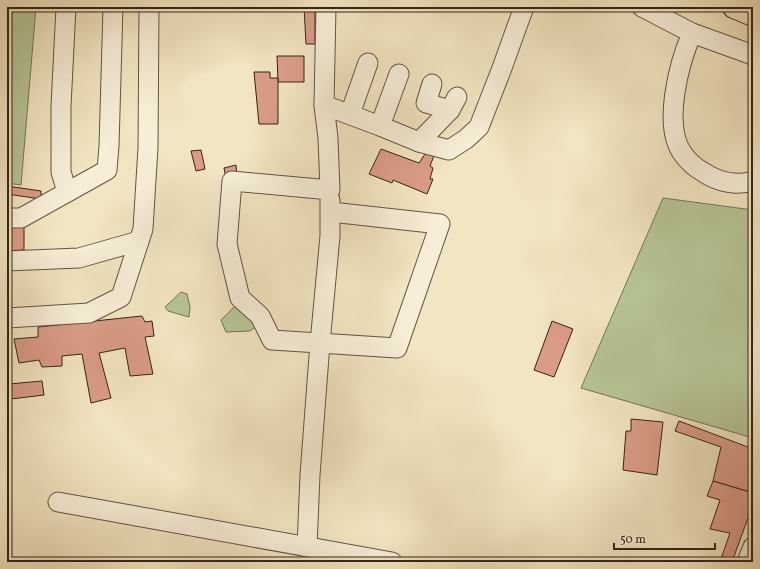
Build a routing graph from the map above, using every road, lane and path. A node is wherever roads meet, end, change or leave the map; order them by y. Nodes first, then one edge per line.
1 (66, 7) edge
2 (113, 7) edge
3 (149, 7) edge
4 (326, 7) edge
5 (524, 7) edge
6 (642, 7) edge
7 (734, 7) edge
8 (740, 7) edge
9 (753, 12) edge
10 (753, 16) edge
11 (692, 33) junction
12 (753, 55) edge
13 (368, 63) dead end
14 (399, 74) dead end
15 (432, 84) dead end
16 (324, 105) junction
17 (350, 114) junction
18 (380, 126) junction
19 (419, 142) junction
20 (753, 181) edge
21 (330, 190) junction
22 (67, 192) junction
23 (331, 212) junction
24 (7, 218) edge
25 (139, 241) junction
26 (7, 261) edge
27 (7, 318) edge
28 (320, 343) junction
29 (58, 502) dead end
30 (308, 547) junction
31 (753, 547) edge
32 (392, 562) edge
33 (747, 562) edge

1 - 22 street
2 - 22 street
3 - 25 street
4 - 16 street
5 - 19 street
6 - 11 street
7 - 10 highway
8 - 9 highway
11 - 12 street
11 - 20 street
13 - 17 street
14 - 18 street
15 - 19 street
16 - 17 street
16 - 21 street
17 - 18 street
18 - 19 street
21 - 23 street
21 - 28 street
22 - 24 street
23 - 28 street
23 - 28 street
25 - 26 street
25 - 27 street
28 - 30 street
29 - 30 street
30 - 32 street
31 - 33 street

